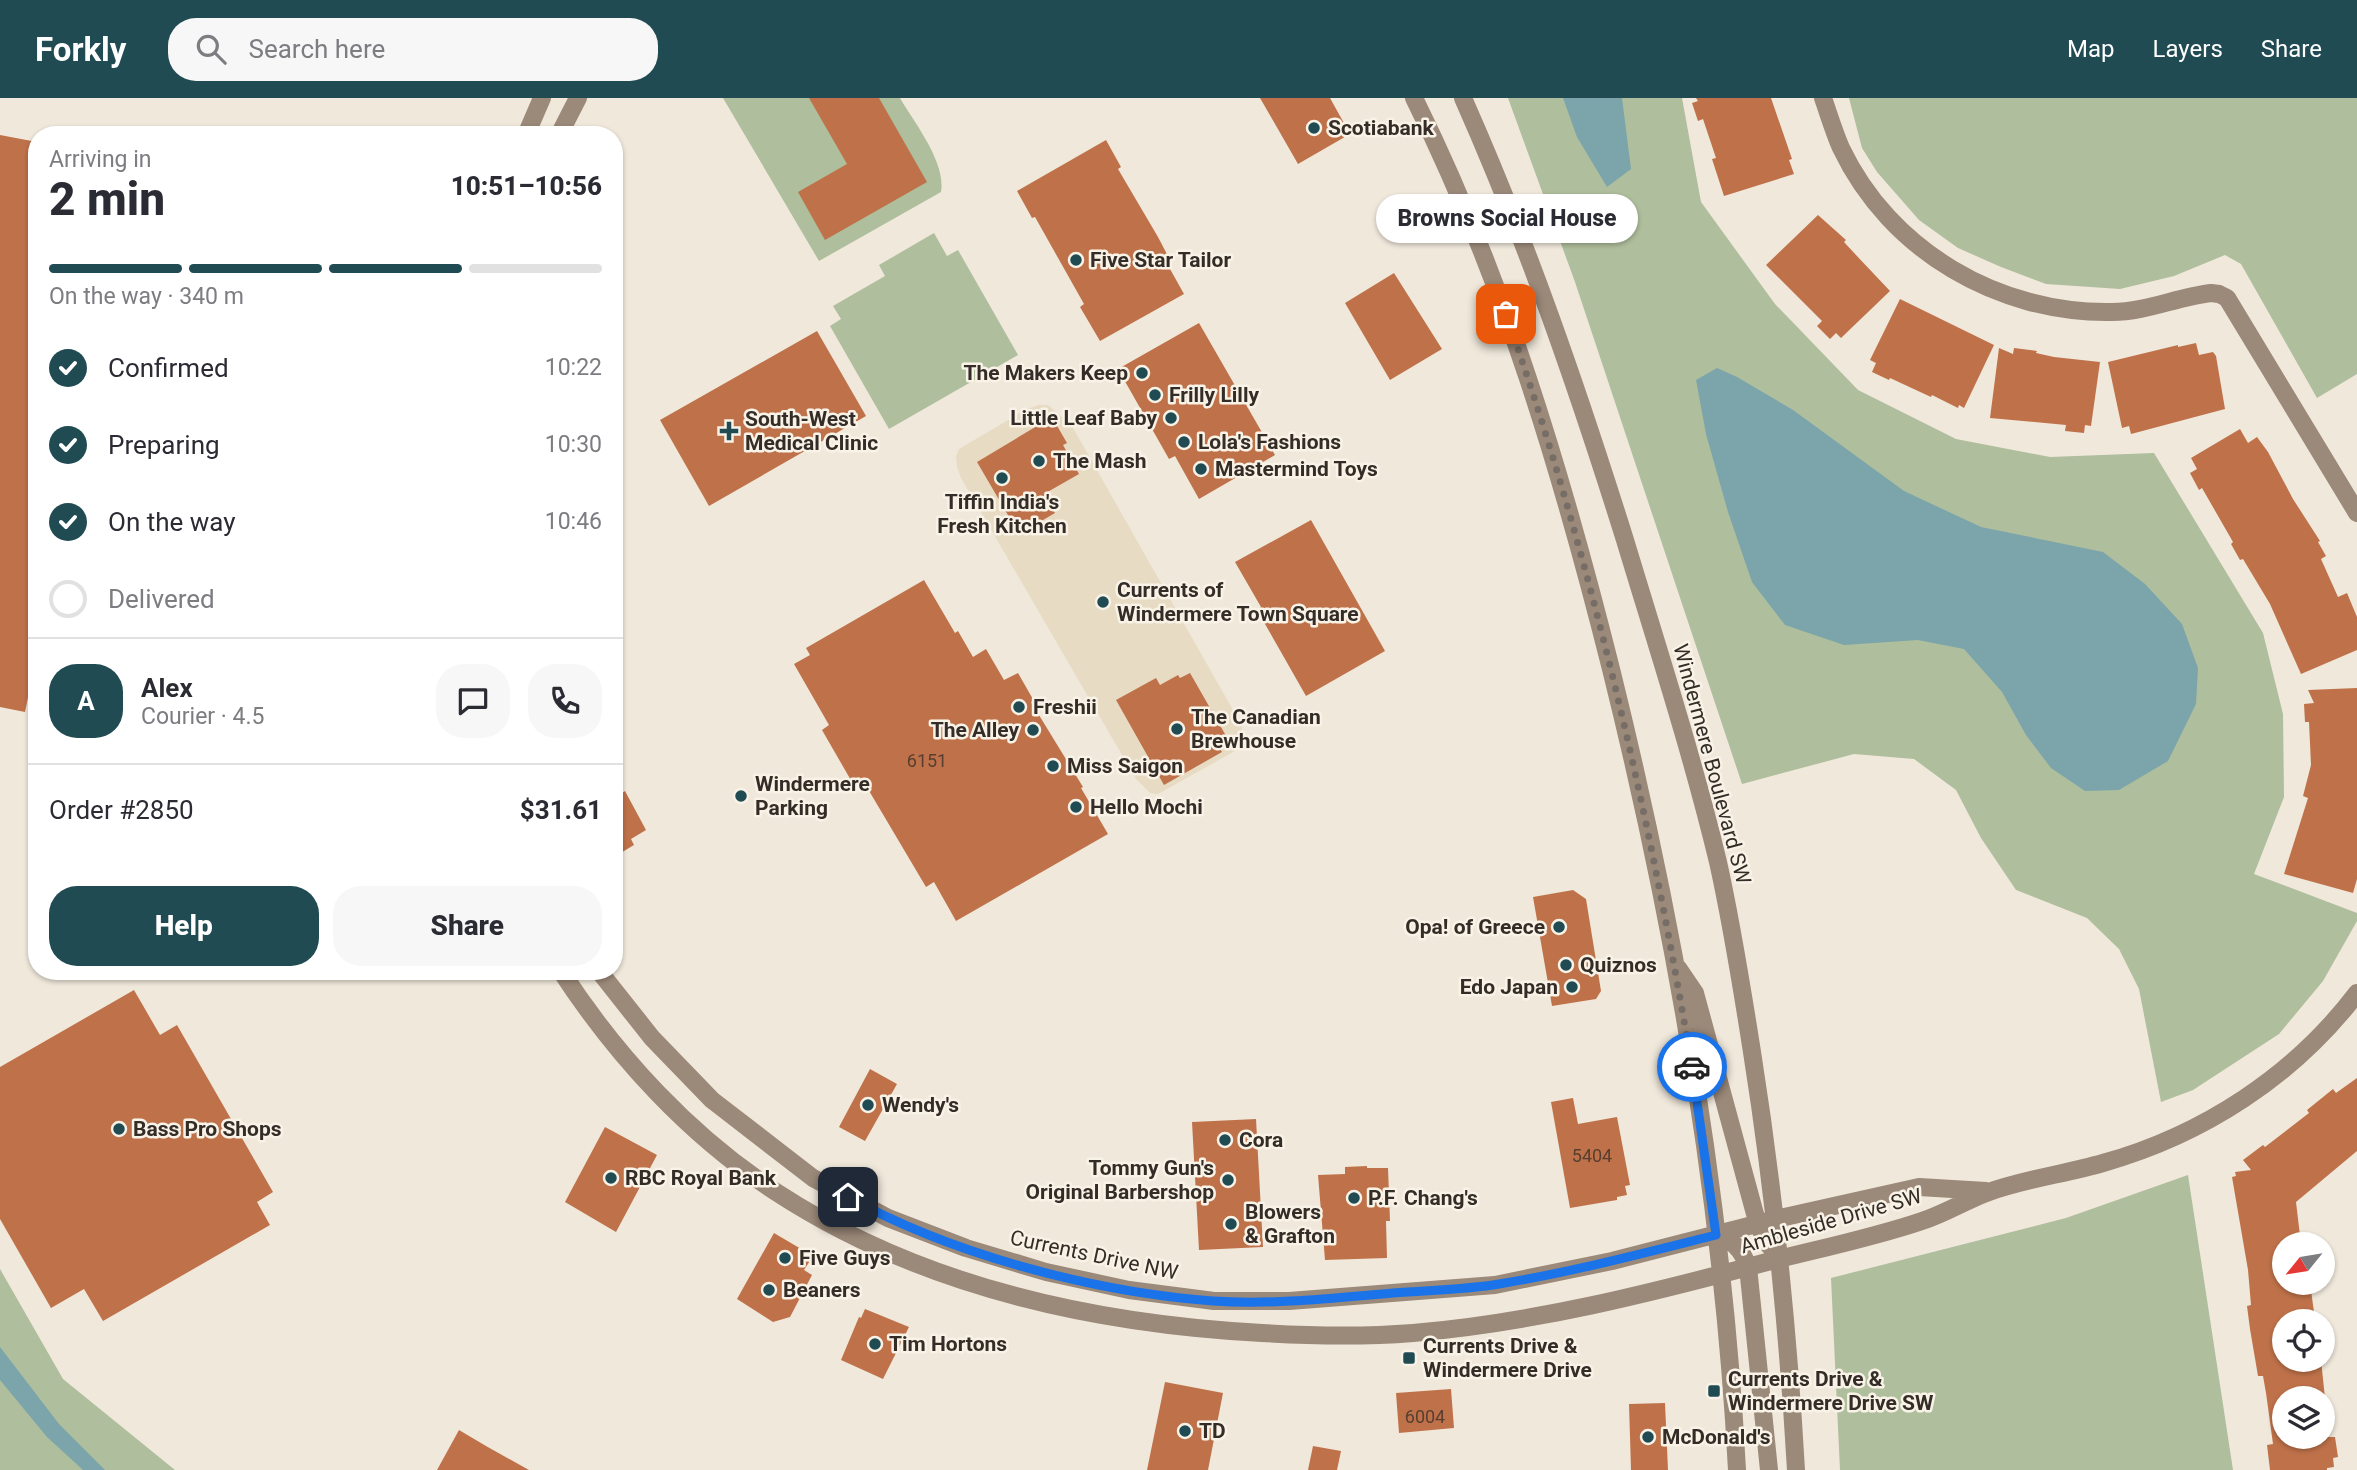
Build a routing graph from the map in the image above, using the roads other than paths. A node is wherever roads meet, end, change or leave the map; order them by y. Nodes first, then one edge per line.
1 (542, 98) edge
2 (578, 98) edge
3 (1415, 98) edge
4 (1463, 98) edge
5 (1824, 98) edge
6 (530, 126) edge
7 (564, 126) edge
8 (2357, 513) edge
9 (1674, 962) junction
10 (568, 980) edge
11 (606, 980) edge
12 (2357, 993) edge
13 (1989, 1191) junction
14 (1776, 1219) junction
15 (1758, 1225) junction
16 (1716, 1235) junction
17 (1781, 1259) junction
18 (1748, 1267) junction
19 (1723, 1274) junction
20 (1737, 1470) edge
21 (1769, 1470) edge
22 (1796, 1470) edge

1 - 6 street
2 - 7 street
3 - 9 street
4 - 14 street, Windermere Boulevard SW
5 - 8 street
9 - 15 street
9 - 16 street
10 - 19 street
11 - 16 street, Currents Drive NW
12 - 13 street, Ambleside Drive SW
13 - 14 street, Ambleside Drive SW
13 - 17 street, Ambleside Drive SW
14 - 15 street, Ambleside Drive SW
14 - 17 street, Windermere Boulevard SW
15 - 16 street, Ambleside Drive SW
15 - 17 street
16 - 18 street
16 - 19 street
17 - 18 street, Ambleside Drive SW
17 - 22 street, Windermere Boulevard SW
18 - 19 street, Ambleside Drive SW
18 - 21 street
19 - 20 street

